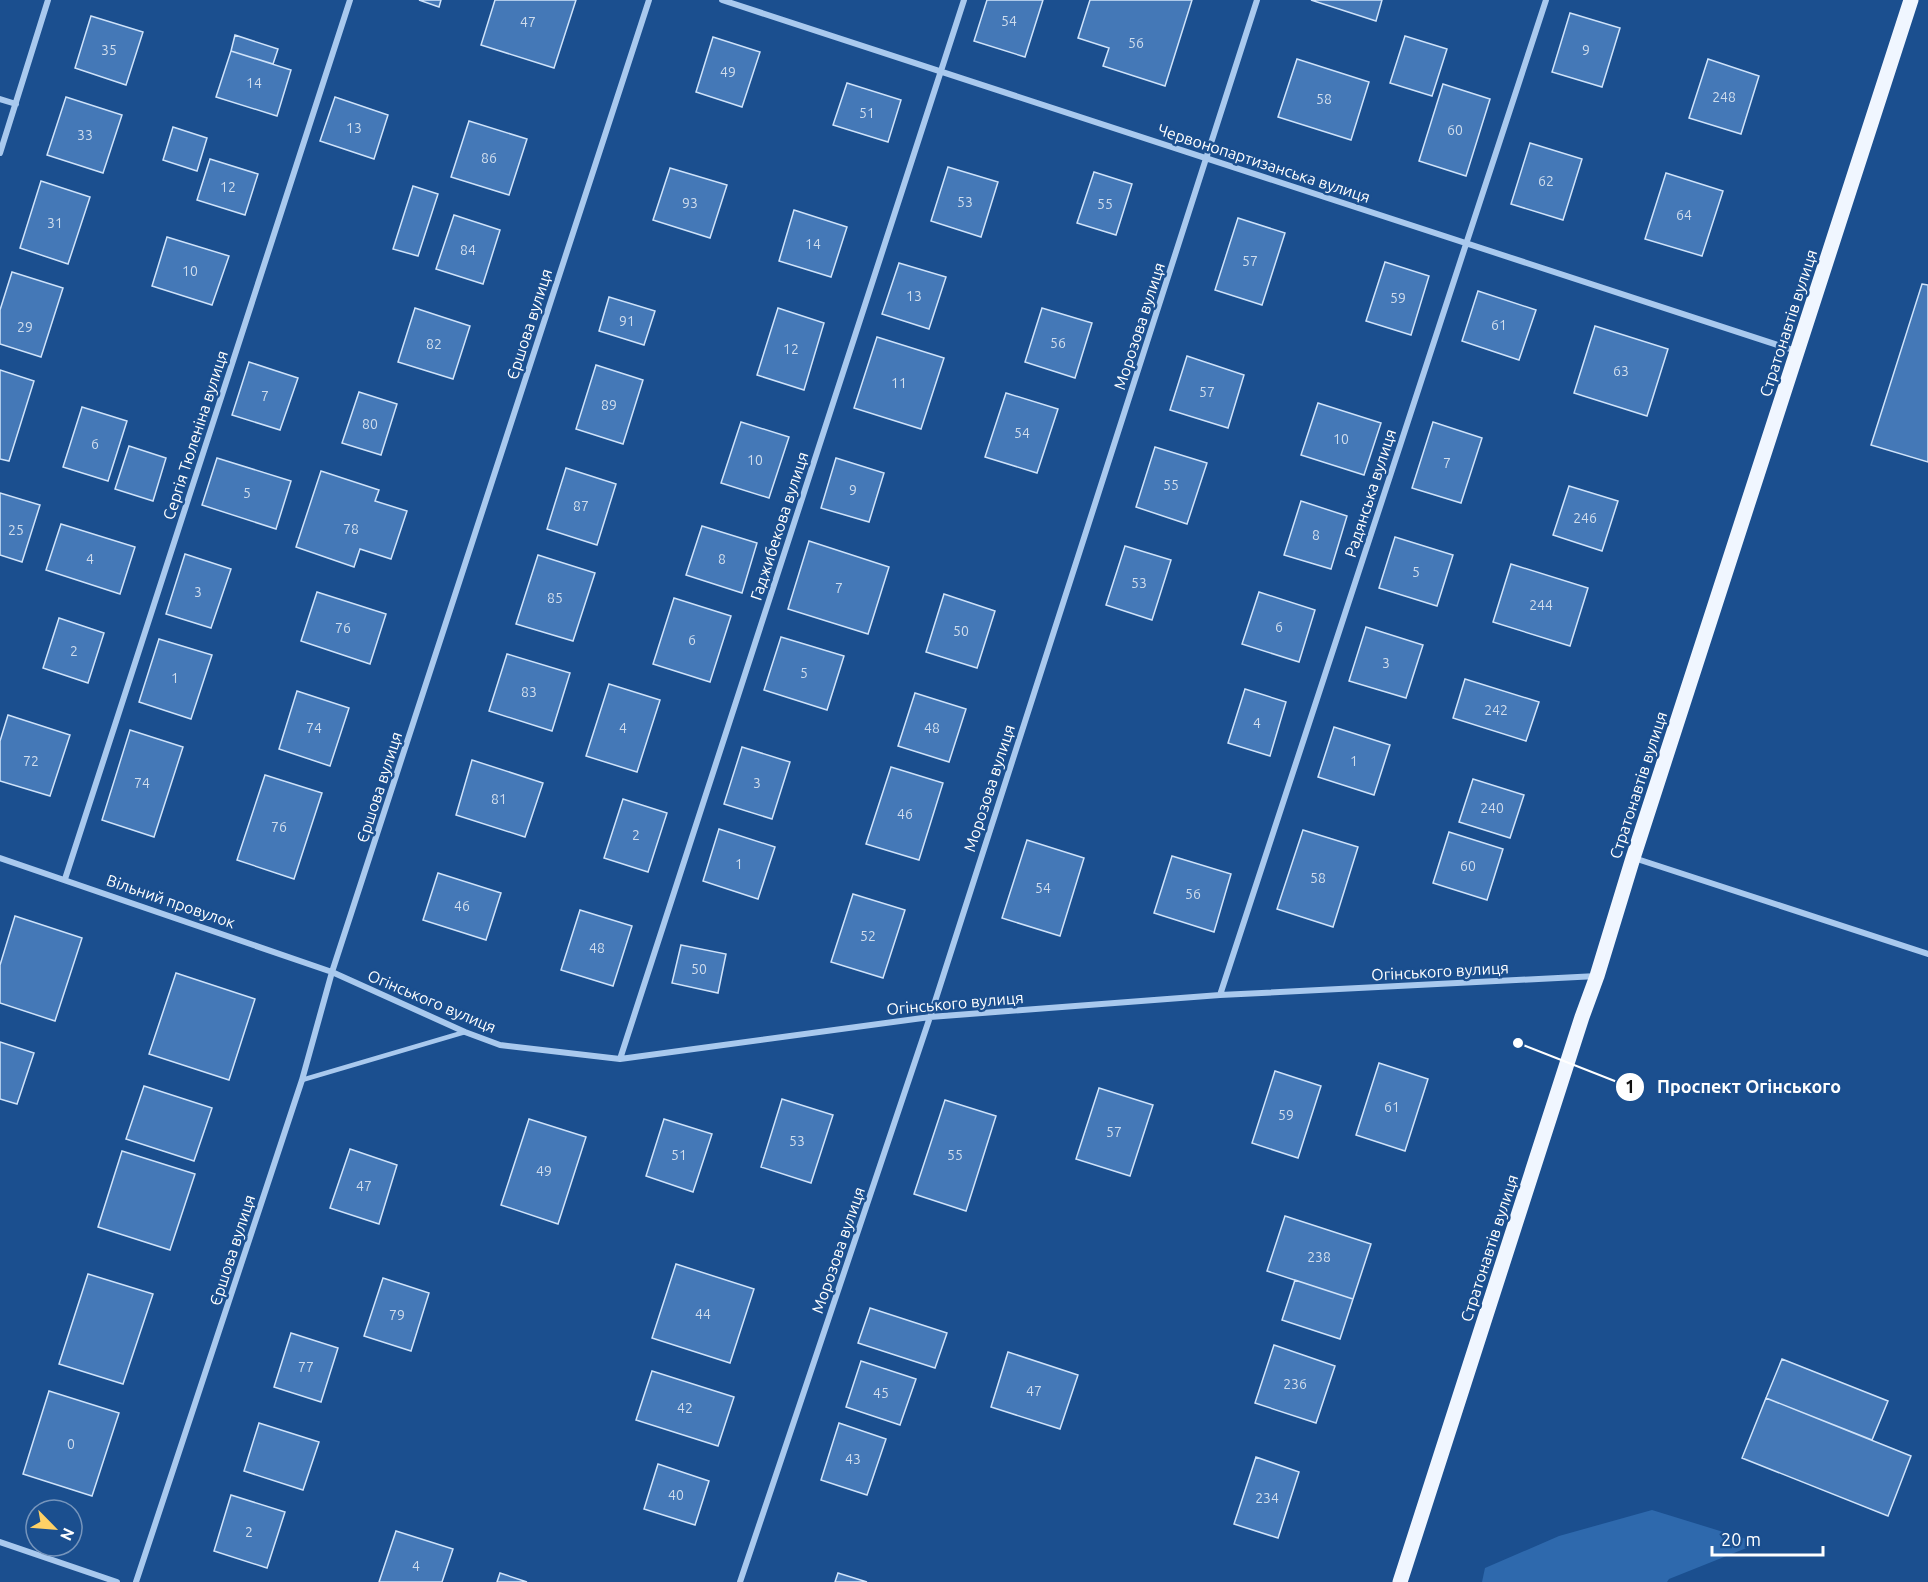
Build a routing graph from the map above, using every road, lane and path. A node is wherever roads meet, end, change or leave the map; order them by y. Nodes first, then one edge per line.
1 (48, 0) edge
2 (350, 0) edge
3 (649, 0) edge
4 (722, 0) edge
5 (964, 0) edge
6 (1257, 0) edge
7 (1546, 0) edge
8 (1911, 0) edge
9 (941, 72) junction
10 (0, 99) edge
11 (16, 105) junction
12 (0, 153) edge
13 (1206, 159) junction
14 (1466, 244) junction
15 (1798, 352) junction
16 (0, 858) edge
17 (1633, 858) junction
18 (65, 879) junction
19 (1928, 954) edge
20 (332, 972) junction
21 (1597, 976) junction
22 (1220, 995) junction
23 (930, 1017) junction
24 (465, 1032) junction
25 (620, 1059) junction
26 (302, 1080) junction
27 (0, 1542) edge
28 (117, 1582) edge
29 (136, 1582) edge
30 (740, 1582) edge
31 (1400, 1582) edge

1 - 11 street
2 - 18 street, Сергія Тюленіна вулиця
3 - 20 street, Єршова вулиця
4 - 9 street, Червонопартизанська вулиця
5 - 9 street, Гаджибекова вулиця
6 - 13 street, Морозова вулиця
7 - 14 street, Радянська вулиця
8 - 15 main road, Стратонавтів вулиця
9 - 13 street, Червонопартизанська вулиця
9 - 25 street, Гаджибекова вулиця
10 - 11 street
11 - 12 street
13 - 14 street, Червонопартизанська вулиця
13 - 23 street, Морозова вулиця
14 - 15 street, Червонопартизанська вулиця
14 - 22 street, Радянська вулиця
15 - 17 main road, Стратонавтів вулиця
16 - 18 street, Вільний провулок
17 - 19 street
17 - 21 main road, Стратонавтів вулиця
18 - 20 street, Вільний провулок
20 - 24 street, Огінського вулиця
20 - 26 street, Єршова вулиця
21 - 22 street, Огінського вулиця
21 - 31 main road, Стратонавтів вулиця
22 - 23 street, Огінського вулиця
23 - 25 street, Огінського вулиця
23 - 30 street, Морозова вулиця
24 - 25 street, Огінського вулиця
24 - 26 lane
26 - 29 street, Єршова вулиця
27 - 28 street

